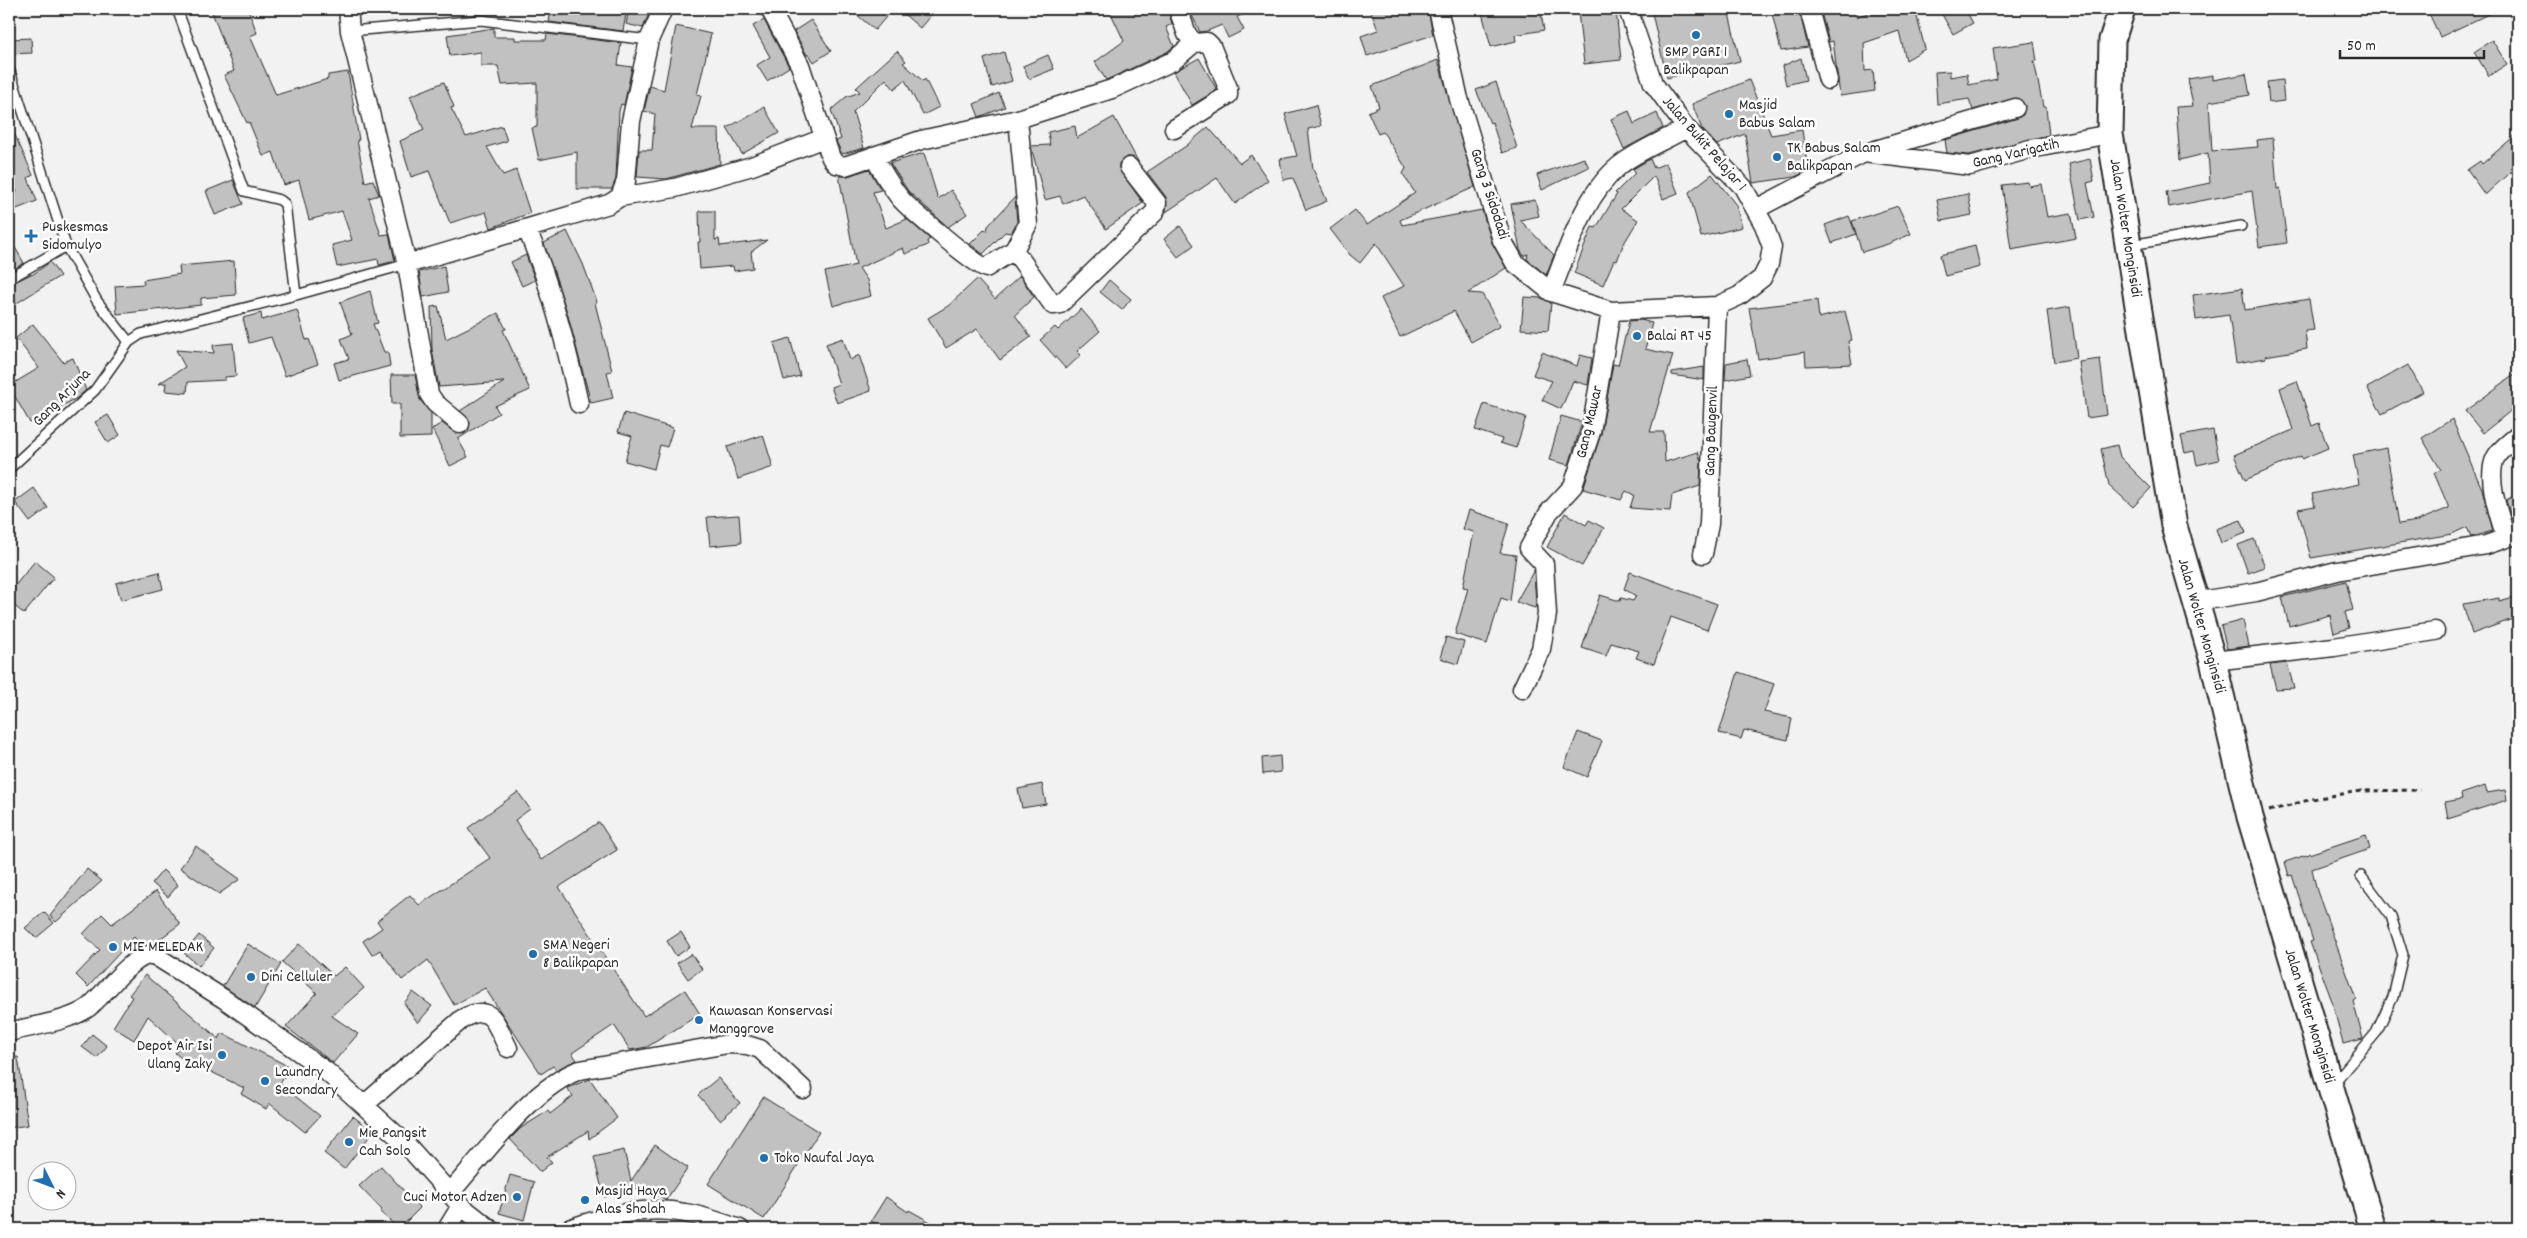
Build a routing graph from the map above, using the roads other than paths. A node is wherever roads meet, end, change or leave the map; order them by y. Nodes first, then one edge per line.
1 (177, 9) edge
2 (348, 9) edge
3 (663, 9) edge
4 (770, 9) edge
5 (1178, 9) edge
6 (1438, 9) edge
7 (1628, 9) edge
8 (1809, 9) edge
9 (2122, 9) edge
10 (350, 31) junction
11 (649, 40) junction
12 (1194, 43) junction
13 (9, 68) edge
14 (1828, 80) dead end
15 (2015, 108) dead end
16 (1018, 119) junction
17 (1686, 128) junction
18 (1174, 129) dead end
19 (2110, 134) junction
20 (824, 138) junction
21 (1864, 153) junction
22 (873, 156) junction
23 (1129, 167) dead end
24 (620, 197) junction
25 (1756, 209) junction
26 (2241, 226) dead end
27 (527, 228) junction
28 (2128, 245) junction
29 (66, 246) junction
30 (1014, 250) junction
31 (407, 264) junction
32 (1762, 278) joint
33 (9, 279) edge
34 (1551, 292) junction
35 (296, 296) junction
36 (1717, 306) junction
37 (1612, 311) junction
38 (129, 342) junction
39 (579, 404) dead end
40 (460, 424) dead end
41 (2518, 435) edge
42 (9, 469) edge
43 (2512, 536) edge
44 (1703, 554) dead end
45 (2194, 602) junction
46 (2435, 630) dead end
47 (2213, 661) junction
48 (1522, 688) dead end
49 (2361, 876) dead end
50 (9, 1032) edge
51 (508, 1048) dead end
52 (2330, 1088) junction
53 (803, 1089) dead end
54 (364, 1105) junction
55 (455, 1200) junction
56 (447, 1229) edge
57 (490, 1229) edge
58 (569, 1229) edge
59 (740, 1229) edge
60 (2373, 1229) edge

1 - 35 lane
2 - 10 street
3 - 11 street
4 - 20 street
5 - 12 street
6 - 34 street, Gang 3 Sidodadi
7 - 17 street, Jalan Bukit Pelajar 1
8 - 14 street
9 - 19 main road, Jalan Wolter Monginsidi
10 - 11 lane
10 - 31 street
11 - 24 street
12 - 16 street
12 - 18 street
13 - 29 lane
15 - 21 street
16 - 22 street
16 - 30 street
17 - 25 street, Jalan Bukit Pelajar 1
17 - 34 street
19 - 21 street, Gang Varigatih
19 - 28 main road, Jalan Wolter Monginsidi
20 - 22 street
20 - 24 street
21 - 25 street
22 - 30 street
23 - 30 street
24 - 27 street
25 - 32 street, Jalan Bukit Pelajar 1
26 - 28 lane
27 - 31 street
27 - 39 street
28 - 45 main road, Jalan Wolter Monginsidi
29 - 33 lane
29 - 38 lane
31 - 35 lane
31 - 40 street
32 - 36 street, Gang 3 Sidodadi
34 - 37 street, Gang 3 Sidodadi
35 - 38 lane
36 - 37 street, Gang 3 Sidodadi
36 - 44 street, Gang Baugenvil
37 - 48 street, Gang Mawar
38 - 42 lane, Gang Arjuna
41 - 43 street
43 - 45 street
45 - 47 main road, Jalan Wolter Monginsidi
46 - 47 street
47 - 52 main road, Jalan Wolter Monginsidi
49 - 52 lane
50 - 54 street
51 - 54 street
52 - 60 main road, Jalan Wolter Monginsidi
53 - 55 street
54 - 55 street
55 - 56 street
55 - 57 street
58 - 59 street

